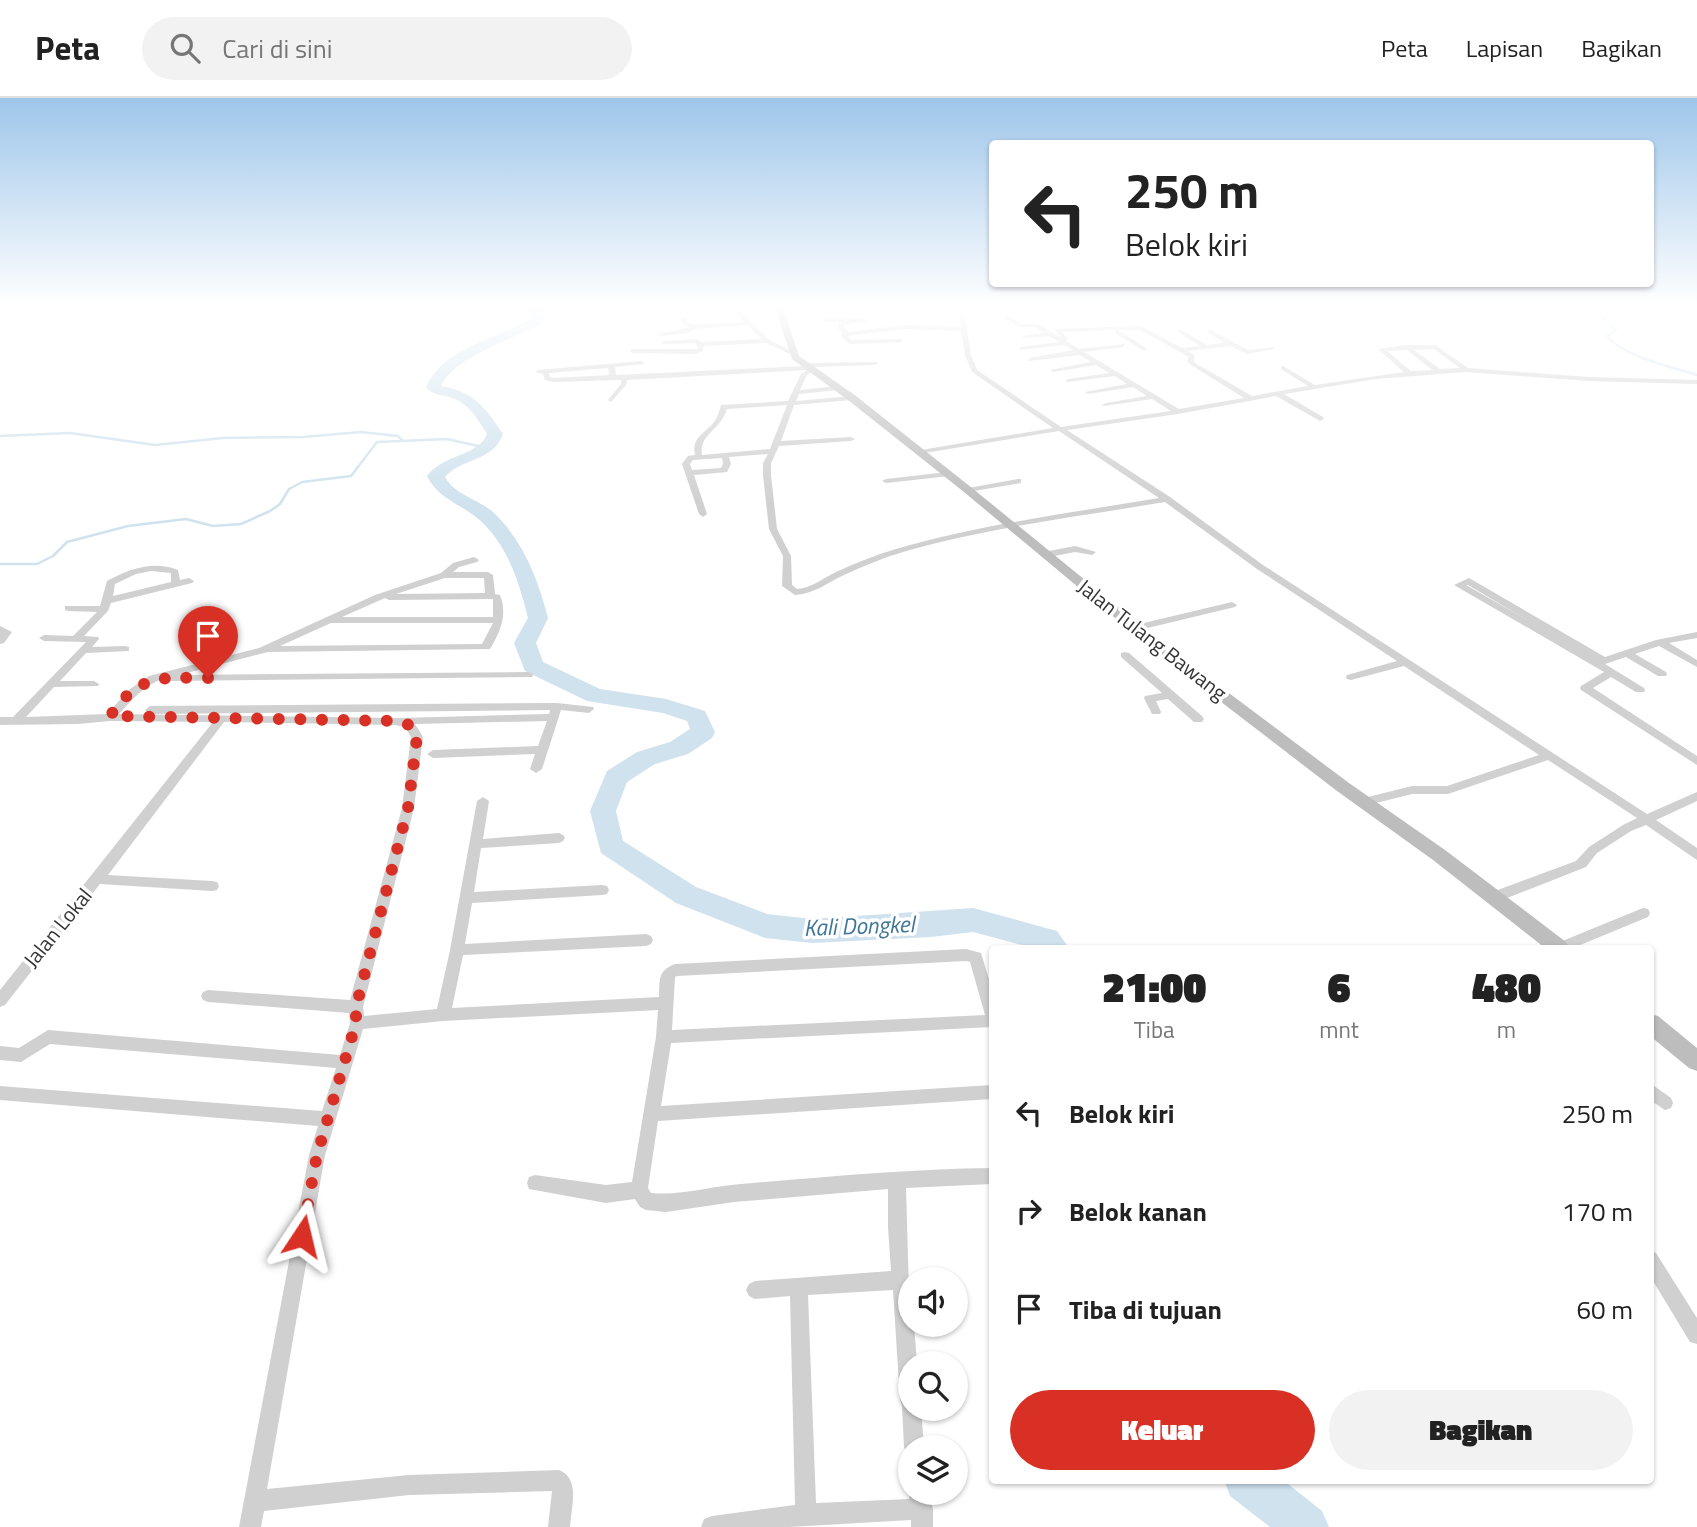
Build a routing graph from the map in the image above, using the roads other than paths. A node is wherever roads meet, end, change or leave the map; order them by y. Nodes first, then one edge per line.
1 (546, 372) edge
2 (613, 372) edge
3 (751, 372) edge
4 (805, 372) edge
5 (814, 372) edge
6 (975, 372) edge
7 (1111, 372) edge
8 (1205, 372) edge
9 (1289, 372) edge
10 (1421, 372) edge
11 (1489, 372) edge
12 (731, 373) junction
13 (1409, 373) joint
14 (1115, 374) junction
15 (695, 375) junction
16 (614, 377) junction
17 (659, 377) junction
18 (624, 378) junction
19 (1068, 381) dead end
20 (1697, 382) edge
21 (732, 384) dead end
22 (658, 386) dead end
23 (1134, 386) junction
24 (1313, 386) junction
25 (696, 387) dead end
26 (838, 388) junction
27 (796, 392) junction
28 (1088, 392) dead end
29 (1278, 394) junction
30 (1154, 397) junction
31 (852, 398) junction
32 (1251, 399) junction
33 (611, 401) dead end
34 (791, 403) junction
35 (1106, 405) dead end
36 (1178, 412) junction
37 (1320, 419) dead end
38 (1060, 429) junction
39 (852, 439) dead end
40 (775, 448) junction
41 (921, 452) junction
42 (725, 455) junction
43 (699, 457) junction
44 (689, 474) junction
45 (947, 474) junction
46 (1007, 475) dead end
47 (886, 481) dead end
48 (1018, 481) dead end
49 (964, 487) junction
50 (1167, 499) junction
51 (703, 514) dead end
52 (1009, 525) junction
53 (1092, 552) dead end
54 (1044, 555) junction
55 (474, 560) dead end
56 (444, 575) junction
57 (189, 581) dead end
58 (176, 584) junction
59 (491, 596) junction
60 (378, 597) junction
61 (107, 605) junction
62 (1233, 605) dead end
63 (68, 608) dead end
64 (327, 620) junction
65 (498, 620) junction
66 (1135, 628) junction
67 (0, 629) edge
68 (1697, 635) edge
69 (44, 638) dead end
70 (76, 638) junction
71 (0, 641) edge
72 (1660, 642) junction
73 (125, 649) dead end
74 (263, 649) junction
75 (85, 650) junction
76 (1626, 653) junction
77 (1125, 655) dead end
78 (1406, 662) junction
79 (1600, 662) junction
80 (1697, 664) edge
81 (1610, 673) junction
82 (1662, 674) dead end
83 (528, 675) dead end
84 (1351, 677) dead end
85 (153, 678) junction
86 (52, 684) junction
87 (94, 684) dead end
88 (1640, 690) dead end
89 (1171, 695) junction
90 (589, 709) dead end
91 (556, 712) junction
92 (1156, 712) dead end
93 (112, 713) junction
94 (1198, 719) dead end
95 (17, 720) junction
96 (220, 720) junction
97 (0, 721) edge
98 (396, 721) junction
99 (542, 750) junction
100 (433, 754) dead end
101 (1547, 756) junction
102 (1697, 761) edge
103 (536, 769) dead end
104 (1697, 796) edge
105 (483, 801) dead end
106 (1364, 802) junction
107 (1648, 820) junction
108 (559, 838) dead end
109 (476, 844) junction
110 (1697, 855) edge
111 (97, 879) junction
112 (212, 886) dead end
113 (602, 890) dead end
114 (467, 898) junction
115 (1492, 898) junction
116 (1643, 913) dead end
117 (646, 940) dead end
118 (1556, 945) edge
119 (1567, 945) edge
120 (457, 950) junction
121 (208, 996) dead end
122 (0, 1001) edge
123 (989, 1002) edge
124 (665, 1003) junction
125 (356, 1015) junction
126 (443, 1015) junction
127 (989, 1021) edge
128 (1654, 1026) edge
129 (664, 1037) junction
130 (0, 1053) edge
131 (1697, 1061) edge
132 (344, 1062) junction
133 (989, 1092) edge
134 (0, 1093) edge
135 (1654, 1093) edge
136 (1665, 1103) dead end
137 (650, 1114) junction
138 (327, 1119) junction
139 (989, 1176) edge
140 (897, 1180) junction
141 (535, 1183) dead end
142 (639, 1190) junction
143 (1654, 1265) edge
144 (900, 1267) edge
145 (898, 1280) edge
146 (799, 1286) junction
147 (755, 1290) dead end
148 (1697, 1335) edge
149 (255, 1501) junction
150 (921, 1510) edge
151 (806, 1514) junction
152 (250, 1527) edge
153 (559, 1527) edge
154 (712, 1527) edge

1 - 16 street
2 - 16 street
3 - 12 street
4 - 27 street
5 - 26 street, Jalan Tulang Bawang
6 - 38 street
7 - 14 street
8 - 32 street
9 - 24 street
10 - 13 street
11 - 20 street
12 - 15 street
12 - 21 street
13 - 24 street
14 - 19 street
14 - 23 street
15 - 17 street
15 - 25 street
16 - 18 street
17 - 18 street
17 - 22 street
18 - 33 street
23 - 28 street
23 - 30 street
24 - 29 street
26 - 27 street
26 - 31 street, Jalan Tulang Bawang
27 - 34 street
29 - 32 street
29 - 37 street
30 - 35 street
30 - 36 street
31 - 34 street
31 - 41 street, Jalan Tulang Bawang
32 - 36 street
34 - 40 street
34 - 43 street
36 - 38 street
38 - 41 street
38 - 50 street
39 - 40 street
40 - 42 street
40 - 52 street
41 - 45 street, Jalan Tulang Bawang
42 - 43 street
42 - 44 street
43 - 44 street
44 - 51 street
45 - 47 street
45 - 49 street, Jalan Tulang Bawang
46 - 49 street
48 - 49 street
49 - 52 street, Jalan Tulang Bawang
50 - 52 street
50 - 78 street
52 - 54 street, Jalan Tulang Bawang
53 - 54 street
54 - 66 street, Jalan Tulang Bawang
55 - 56 street
56 - 59 street
56 - 60 street
57 - 58 street
58 - 61 street
58 - 61 street
59 - 60 street
59 - 65 street
60 - 64 street
61 - 63 street
61 - 70 street
62 - 66 street
64 - 65 street
64 - 74 street
65 - 74 street
66 - 106 street, Jalan Tulang Bawang
67 - 71 street
68 - 72 street
69 - 70 street
70 - 75 street
72 - 76 street
72 - 80 street
73 - 75 street
74 - 85 street
75 - 86 street
76 - 79 street
76 - 82 street
77 - 89 street
78 - 84 street
78 - 101 street
79 - 79 street
79 - 81 street
81 - 88 street
81 - 102 street
83 - 85 street
85 - 93 street
86 - 87 street
86 - 95 street
89 - 92 street
89 - 94 street
90 - 91 street
91 - 93 street
91 - 98 street
91 - 99 street
93 - 95 street
93 - 96 street
95 - 97 street
96 - 98 street
96 - 111 street
98 - 125 street
99 - 100 street
99 - 103 street
101 - 106 street
101 - 107 street
104 - 107 street
105 - 109 street
106 - 115 street, Jalan Tulang Bawang
107 - 110 street
107 - 115 street
108 - 109 street
109 - 114 street
111 - 112 street, Jalan Lokal
111 - 122 street, Jalan Lokal
113 - 114 street
114 - 120 street
115 - 118 street, Jalan Tulang Bawang
116 - 119 street
117 - 120 street
120 - 126 street
121 - 125 street
123 - 124 street
124 - 126 street
124 - 129 street
125 - 126 street
125 - 132 street
127 - 129 street
128 - 131 street
129 - 137 street
130 - 132 street
132 - 138 street
133 - 137 street
134 - 138 street
135 - 136 street
137 - 142 street
138 - 149 street
139 - 140 street
140 - 142 street
140 - 144 street
141 - 142 street
143 - 148 street
145 - 146 street
146 - 147 street
146 - 151 street
149 - 152 street
149 - 153 street
150 - 151 street
151 - 154 street

